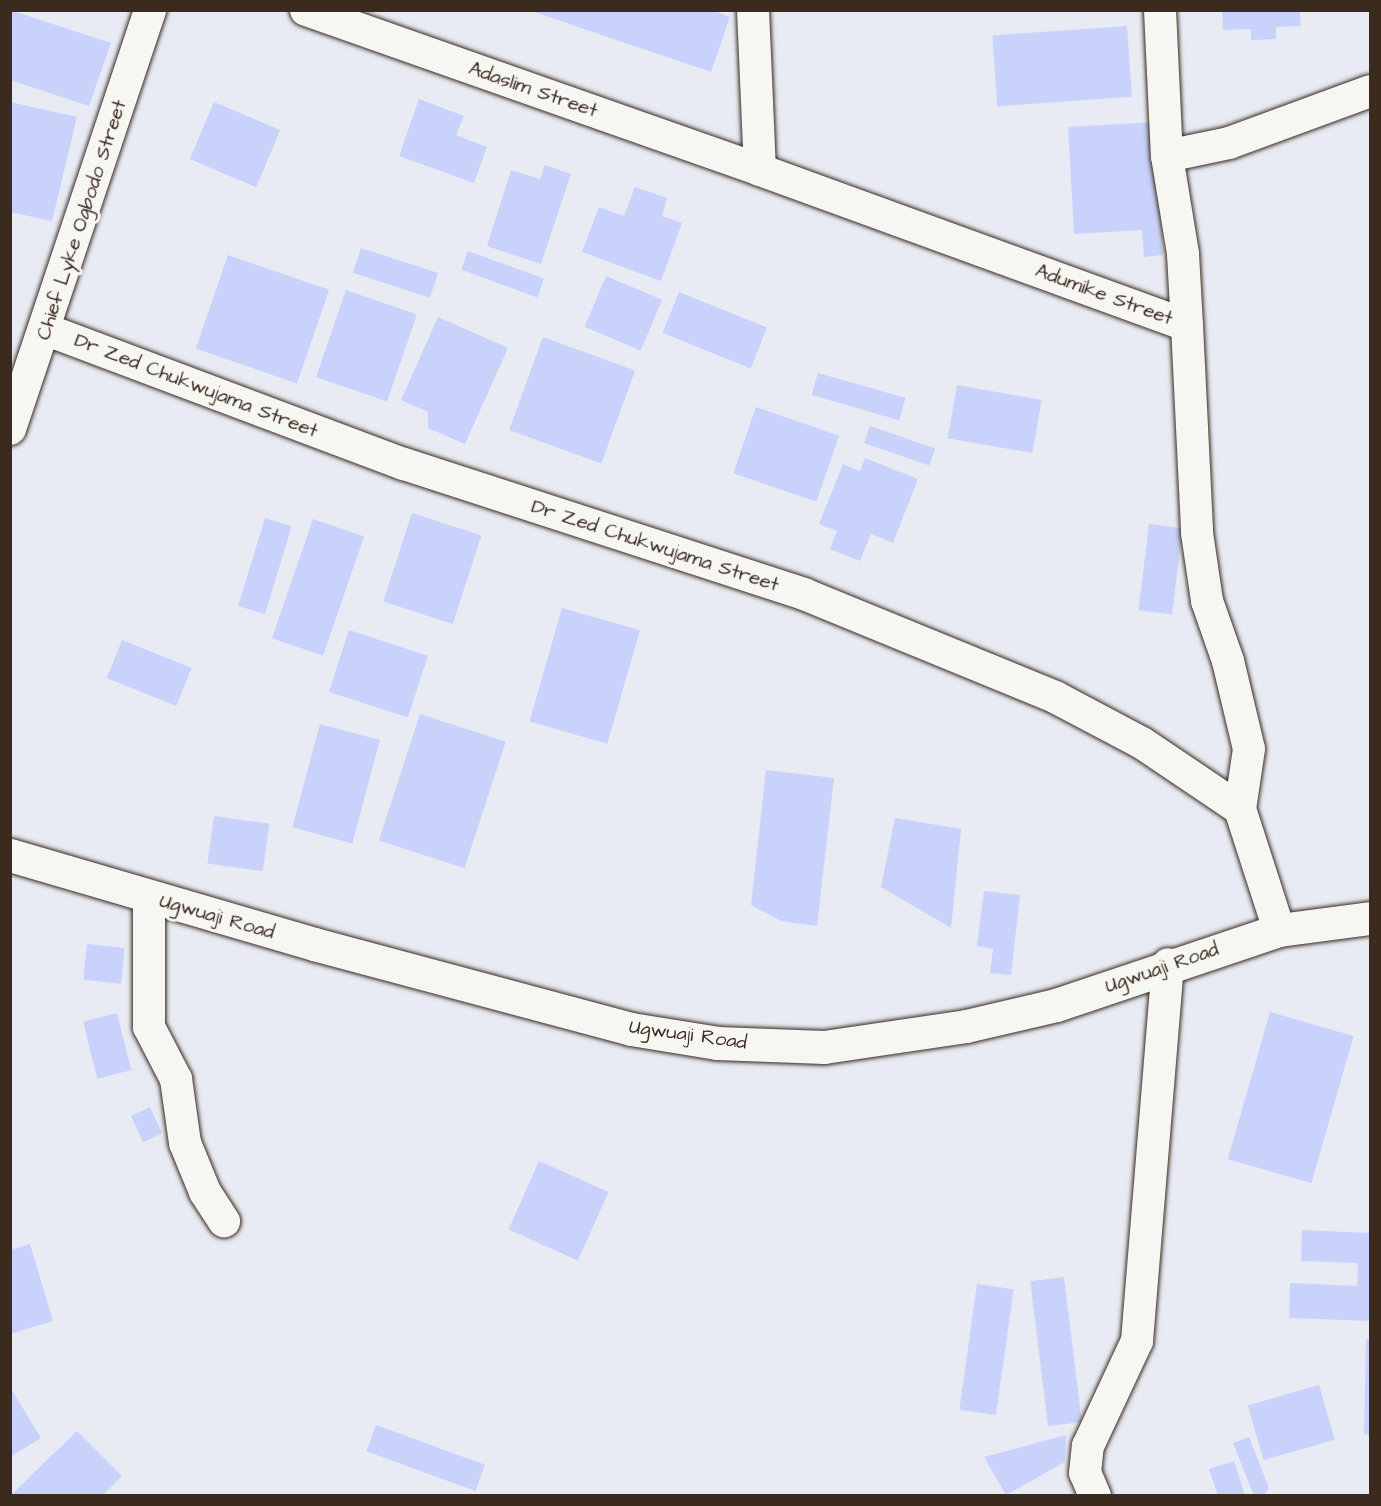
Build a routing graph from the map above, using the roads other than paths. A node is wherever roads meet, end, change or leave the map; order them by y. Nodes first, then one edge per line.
1 (150, 10) edge
2 (306, 10) edge
3 (753, 10) edge
4 (1160, 10) edge
5 (1371, 91) edge
6 (1167, 156) junction
7 (760, 170) junction
8 (1187, 325) junction
9 (47, 330) junction
10 (10, 429) edge
11 (1240, 809) junction
12 (10, 855) edge
13 (149, 897) junction
14 (1371, 918) edge
15 (1279, 930) junction
16 (1168, 964) junction
17 (224, 1221) dead end
18 (1095, 1496) edge

1 - 9 street, Chief Lyke Ogbodo Street
2 - 7 street, Adaslim Street
3 - 7 street
4 - 6 street
5 - 6 street
6 - 8 street
7 - 8 street, Adumike Street
8 - 11 street, Adumike Street
9 - 10 street, Chief Lyke Ogbodo Street
9 - 11 street, Dr Zed Chukwujama Street
11 - 15 street, Adumike Street
12 - 13 main road, Ugwuaji Road
13 - 16 main road, Ugwuaji Road
13 - 17 street
14 - 15 main road, Ugwuaji Road
15 - 16 main road, Ugwuaji Road
16 - 18 street

